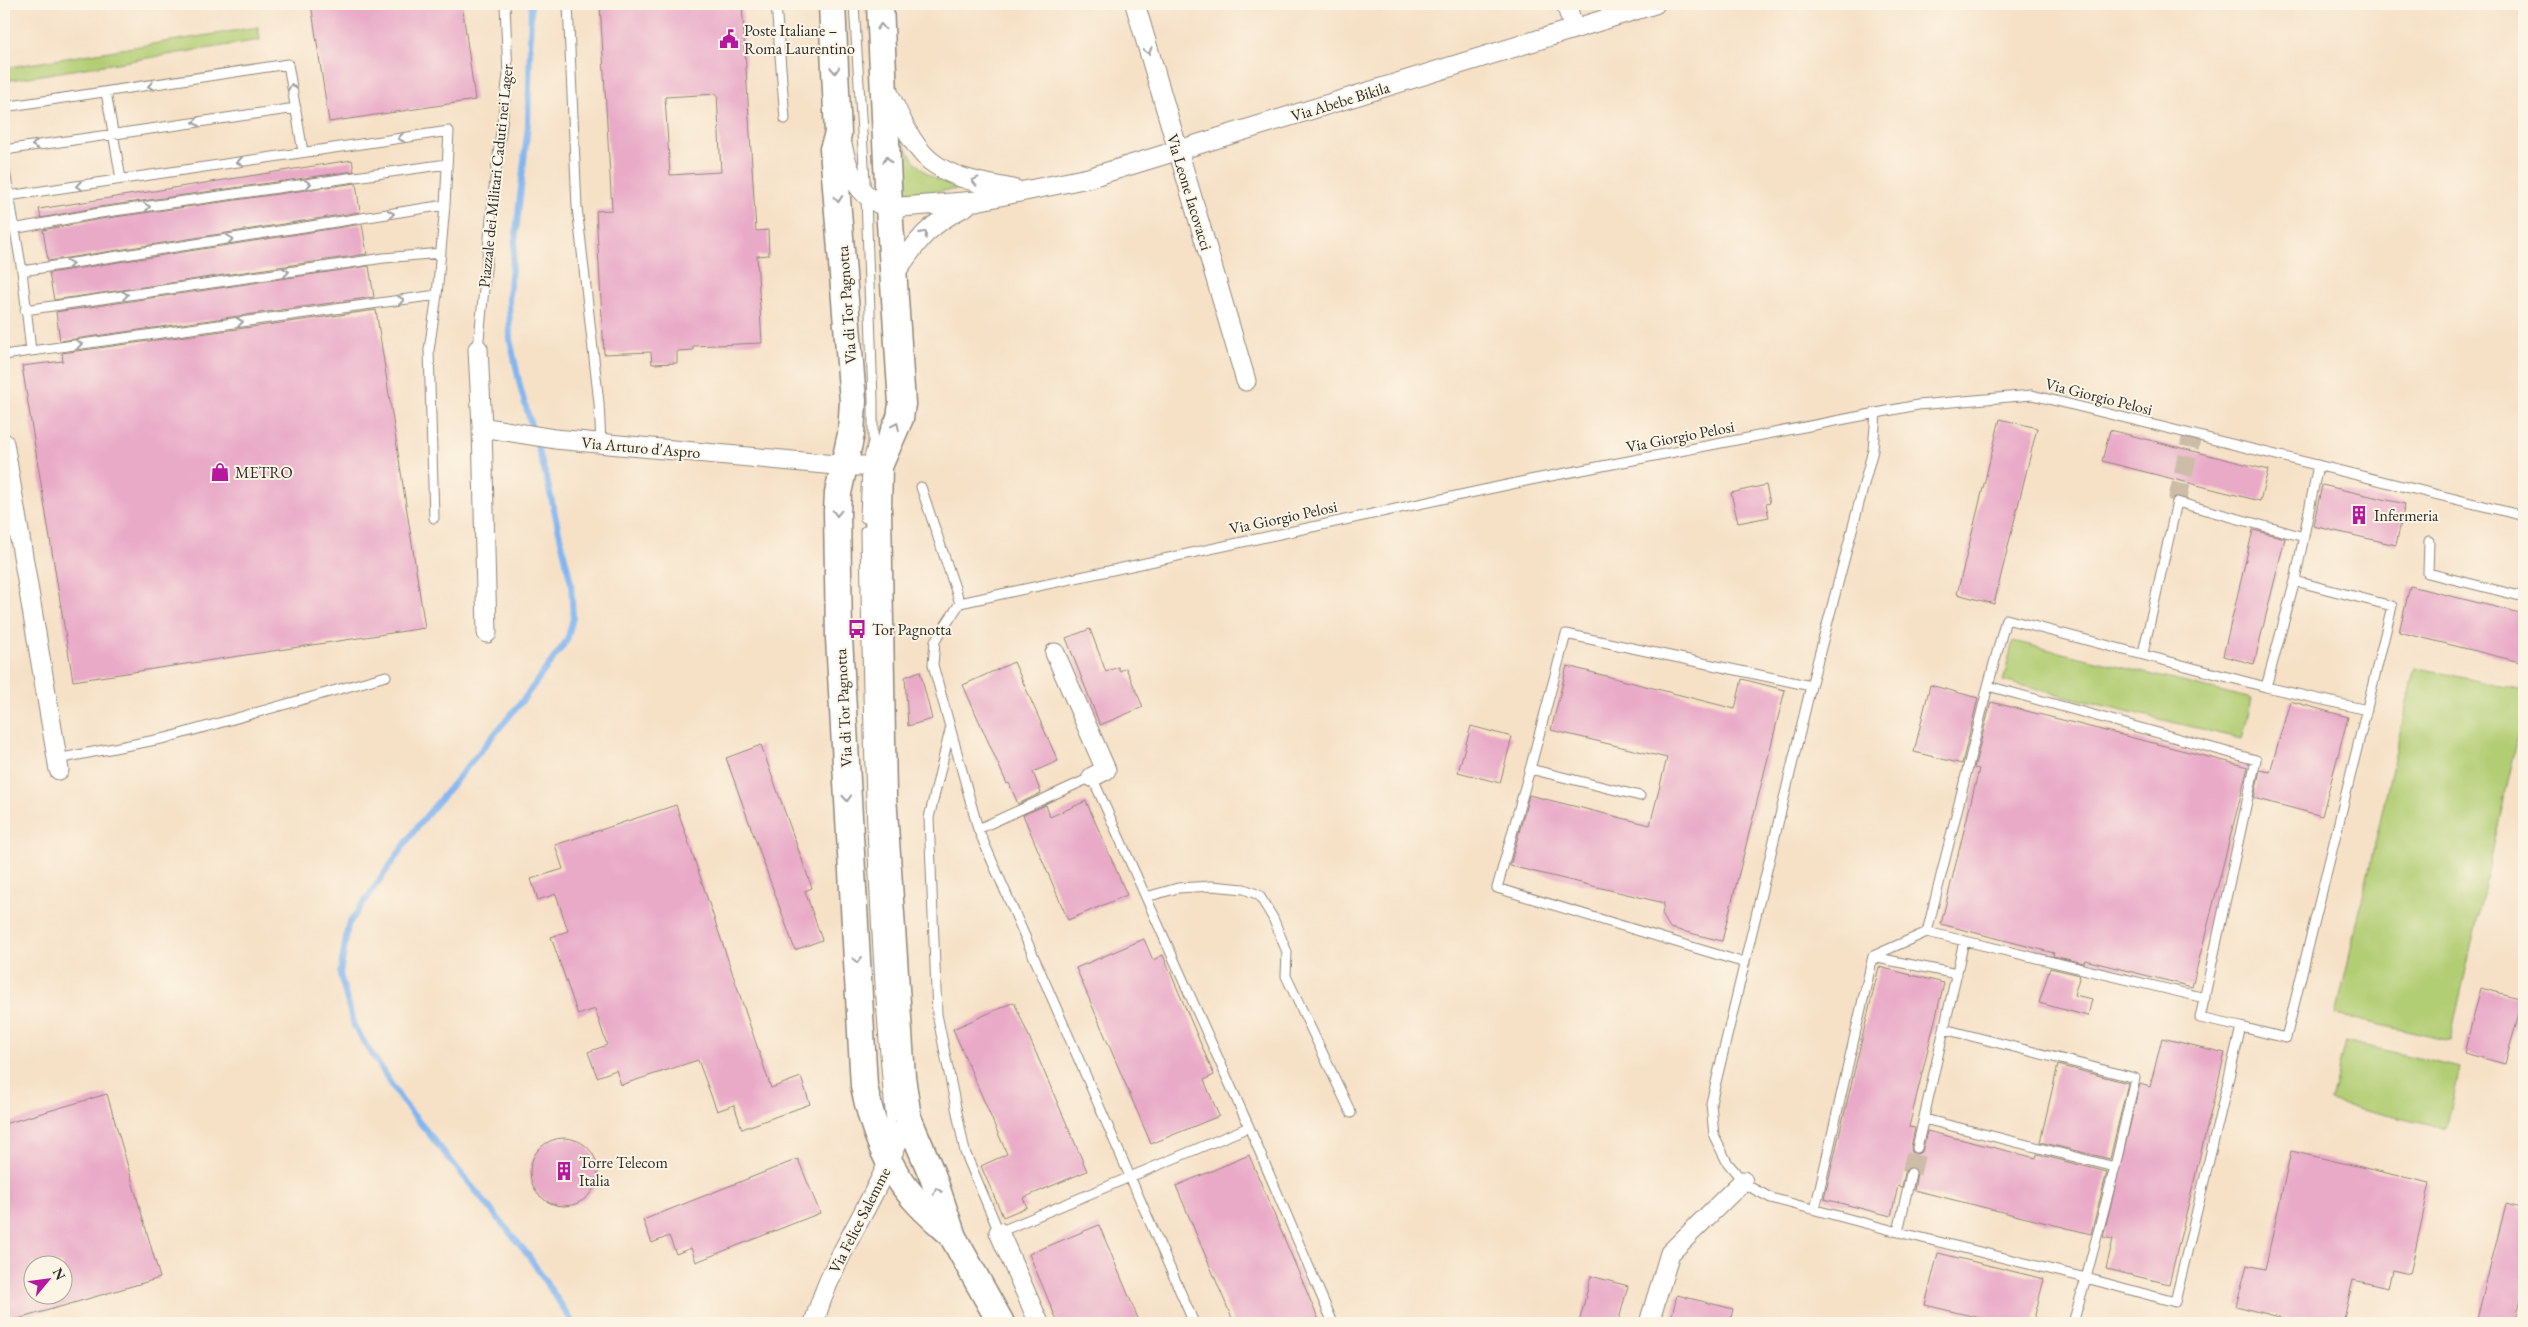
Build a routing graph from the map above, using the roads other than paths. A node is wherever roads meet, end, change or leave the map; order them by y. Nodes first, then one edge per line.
1 (505, 4) edge
2 (568, 4) edge
3 (776, 4) edge
4 (832, 4) edge
5 (854, 4) edge
6 (880, 4) edge
7 (1134, 4) edge
8 (1566, 4) edge
9 (1655, 4) edge
10 (1574, 29) junction
11 (884, 84) junction
12 (106, 92) junction
13 (4, 107) edge
14 (296, 108) junction
15 (785, 119) dead end
16 (113, 134) junction
17 (838, 134) junction
18 (4, 150) edge
19 (1178, 151) junction
20 (303, 152) junction
21 (447, 164) junction
22 (4, 165) edge
23 (121, 179) junction
24 (1022, 192) junction
25 (8, 196) junction
26 (866, 197) junction
27 (976, 201) junction
28 (445, 205) junction
29 (889, 208) junction
30 (13, 229) junction
31 (441, 253) junction
32 (22, 271) junction
33 (894, 273) junction
34 (437, 295) junction
35 (25, 310) junction
36 (478, 349) joint
37 (30, 351) junction
38 (4, 355) edge
39 (1246, 380) dead end
40 (1876, 413) junction
41 (482, 427) junction
42 (601, 443) junction
43 (4, 444) edge
44 (2318, 465) junction
45 (864, 466) junction
46 (921, 486) dead end
47 (2524, 516) edge
48 (434, 518) dead end
49 (2304, 537) junction
50 (2429, 541) dead end
51 (2296, 577) junction
52 (2524, 597) edge
53 (960, 603) junction
54 (487, 633) dead end
55 (1055, 653) dead end
56 (2143, 653) junction
57 (386, 676) dead end
58 (1811, 686) junction
59 (1988, 686) junction
60 (2266, 687) junction
61 (2367, 710) junction
62 (950, 730) junction
63 (58, 765) joint
64 (1530, 769) junction
65 (1092, 777) junction
66 (1640, 796) dead end
67 (978, 829) junction
68 (1146, 897) junction
69 (1927, 932) junction
70 (1964, 941) junction
71 (1873, 956) junction
72 (1745, 963) junction
73 (1957, 974) junction
74 (2205, 998) junction
75 (2240, 1027) junction
76 (1944, 1029) junction
77 (888, 1088) junction
78 (1351, 1113) dead end
79 (908, 1118) junction
80 (1924, 1119) junction
81 (1249, 1127) junction
82 (1917, 1148) tunnel mouth
83 (889, 1160) junction
84 (2115, 1167) junction
85 (1911, 1173) tunnel mouth
86 (1130, 1178) junction
87 (1743, 1181) junction
88 (1815, 1209) junction
89 (999, 1232) junction
90 (1898, 1232) junction
91 (953, 1237) junction
92 (2086, 1278) junction
93 (814, 1323) edge
94 (1001, 1323) edge
95 (1038, 1323) edge
96 (1194, 1323) edge
97 (1333, 1323) edge
98 (1649, 1323) edge
99 (2073, 1323) edge

1 - 36 lane, Piazzale dei Militari Caduti nei Lager
2 - 42 lane
3 - 15 lane
4 -> 17 street, Via di Tor Pagnotta
5 - 26 lane, Via di Tor Pagnotta
11 -> 6 street, Via di Tor Pagnotta
7 -> 19 street, Via Leone Iacovacci
8 - 10 street
9 - 10 street, Via Abebe Bikila
10 - 19 street, Via Abebe Bikila
24 -> 11 street, Via Abebe Bikila
29 -> 11 street, Via di Tor Pagnotta
12 - 13 lane
14 -> 12 lane
12 - 16 lane
14 -> 16 lane
14 - 20 lane
16 -> 18 lane
16 - 23 lane
17 - 26 street, Via di Tor Pagnotta
17 -> 45 street, Via di Tor Pagnotta
19 - 24 street, Via Abebe Bikila
19 - 39 street, Via Leone Iacovacci
21 -> 20 lane
20 -> 23 lane
21 - 28 lane
30 -> 21 lane
22 - 25 lane
23 -> 25 lane
24 - 27 street, Via Abebe Bikila
25 - 30 lane
26 - 29 street, Via di Tor Pagnotta
26 - 45 lane, Via di Tor Pagnotta
27 - 29 street, Via Abebe Bikila
33 -> 27 street, Via Abebe Bikila
28 - 31 lane
32 -> 28 lane
29 - 33 street, Via di Tor Pagnotta
30 - 32 lane
31 - 34 lane
35 -> 31 lane
32 - 35 lane
45 -> 33 street, Via di Tor Pagnotta
37 -> 34 lane
34 - 48 lane
35 - 37 lane
36 - 41 street
37 - 38 lane
40 - 44 lane, Via Giorgio Pelosi
40 - 53 lane, Via Giorgio Pelosi
40 - 58 lane
41 - 42 street, Via Arturo d'Aspro
41 - 54 street
42 - 45 street, Via Arturo d'Aspro
43 - 63 street
44 - 47 lane, Via Giorgio Pelosi
44 - 49 lane
45 - 77 lane, Via di Tor Pagnotta
45 - 79 street, Via di Tor Pagnotta
45 -> 83 street, Via di Tor Pagnotta
46 - 53 lane
49 - 51 lane
49 - 56 lane
50 - 52 lane
51 - 60 lane
51 - 61 lane
53 - 62 lane
55 - 65 street
56 - 59 lane
56 - 60 lane
57 - 63 lane
58 - 64 lane
58 - 72 lane
59 - 69 lane
59 - 74 lane
60 - 61 lane
61 - 75 lane
62 - 67 lane
62 - 89 lane
64 - 66 lane
64 - 72 lane
65 - 67 lane
65 - 68 lane
67 - 86 lane
68 - 78 lane
68 - 81 lane
69 - 70 lane
69 - 71 lane
70 - 73 lane
70 - 74 lane
71 - 73 lane
71 - 88 lane
72 - 87 lane
73 - 76 lane
74 - 75 lane
75 - 92 lane
76 - 80 lane
76 - 84 lane
77 - 79 lane, Via di Tor Pagnotta
77 - 83 lane, Via di Tor Pagnotta
79 - 83 street, Via Felice Salemme
91 -> 79 street, Via di Tor Pagnotta
80 - 82 lane
80 - 84 lane
81 - 86 lane
81 - 97 lane
83 - 91 street, Via di Tor Pagnotta
83 - 93 street, Via Felice Salemme
84 - 92 lane
85 - 90 lane
86 - 89 lane
86 - 96 lane
87 - 88 lane
87 - 98 street
88 - 90 lane
89 - 95 street
90 - 92 lane
91 - 94 street, Via di Tor Pagnotta
92 - 99 lane

